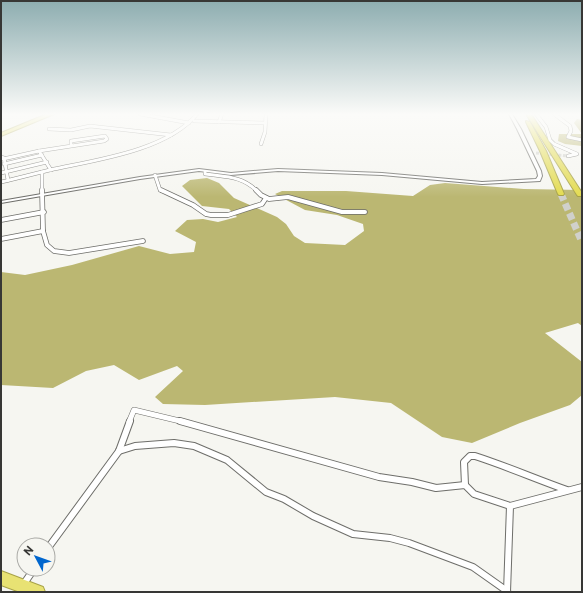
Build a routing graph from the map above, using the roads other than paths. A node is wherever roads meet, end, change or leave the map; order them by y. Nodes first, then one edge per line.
1 (71, 142) edge
2 (100, 142) edge
3 (156, 142) edge
4 (525, 142) edge
5 (538, 142) edge
6 (546, 142) edge
7 (552, 142) edge
8 (71, 146) junction
9 (39, 151) junction
10 (530, 152) junction
11 (536, 153) tunnel mouth
12 (42, 155) junction
13 (568, 156) dead end
14 (2, 158) edge
15 (24, 159) junction
16 (47, 162) junction
17 (3, 167) edge
18 (29, 167) junction
19 (51, 170) junction
20 (5, 172) junction
21 (42, 172) junction
22 (205, 172) junction
23 (1, 173) edge
24 (155, 175) junction
25 (8, 180) junction
26 (1, 182) edge
27 (561, 194) tunnel mouth
28 (43, 195) junction
29 (580, 195) dead end
30 (266, 198) junction
31 (1, 202) edge
32 (44, 212) junction
33 (365, 212) dead end
34 (1, 220) edge
35 (43, 231) junction
36 (1, 239) edge
37 (143, 241) dead end
38 (119, 451) junction
39 (466, 486) junction
40 (582, 486) edge
41 (568, 490) junction
42 (510, 506) junction
43 (56, 537) edge
44 (28, 577) edge
45 (1, 578) edge
46 (22, 586) junction
47 (507, 591) edge
48 (38, 592) edge

1 - 8 street
2 - 8 street
3 - 19 street
4 - 10 street
5 - 27 highway
6 - 29 highway
7 - 13 street
8 - 9 street
9 - 12 street
9 - 14 street
10 - 11 street
10 - 22 street
12 - 15 street
12 - 16 street
14 - 17 street
15 - 17 street
15 - 18 street
16 - 18 street
16 - 19 street
17 - 20 street
18 - 20 street
19 - 21 street
20 - 23 street
20 - 25 street
21 - 25 street
21 - 28 street
22 - 24 street
22 - 30 street
24 - 28 street
24 - 30 street
25 - 26 street
28 - 31 street
28 - 32 street
30 - 33 street
32 - 34 street
32 - 35 street
35 - 36 street
35 - 37 street
38 - 39 street
38 - 43 street
38 - 47 street
39 - 41 street
39 - 42 street
40 - 41 street
41 - 42 street
42 - 47 street
44 - 46 street
45 - 46 highway
46 - 48 highway

